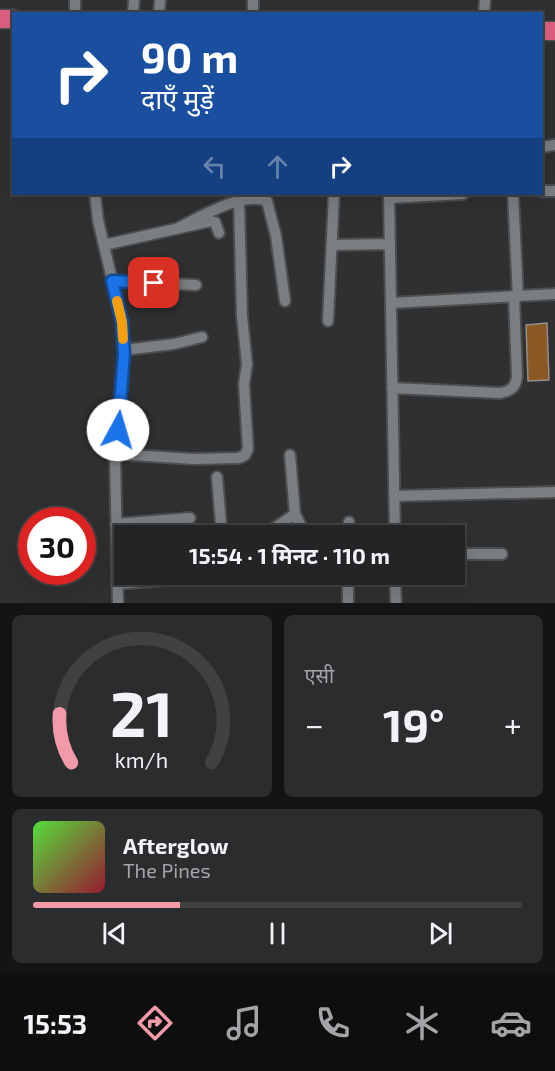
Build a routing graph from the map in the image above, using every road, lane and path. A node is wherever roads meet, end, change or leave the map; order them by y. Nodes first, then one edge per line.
1 (95, 195) edge
2 (334, 195) edge
3 (426, 195) edge
4 (513, 195) edge
5 (389, 196) edge
6 (239, 201) junction
7 (180, 227) junction
8 (219, 233) dead end
9 (390, 244) junction
10 (104, 245) junction
11 (332, 245) junction
12 (112, 281) junction
13 (196, 285) dead end
14 (555, 294) edge
15 (516, 297) junction
16 (285, 301) dead end
17 (391, 303) junction
18 (328, 321) dead end
19 (202, 337) dead end
20 (124, 350) junction
21 (392, 388) junction
22 (115, 454) junction
23 (290, 455) dead end
24 (217, 477) dead end
25 (555, 492) edge
26 (394, 496) junction
27 (295, 514) junction
28 (190, 518) dead end
29 (116, 524) joint
30 (221, 525) edge
31 (278, 525) edge
32 (300, 525) edge
33 (395, 525) edge
34 (465, 554) edge
35 (502, 554) dead end
36 (117, 585) edge
37 (348, 585) edge
38 (395, 585) edge
39 (118, 603) edge
40 (348, 603) edge
41 (396, 603) edge

1 - 10 street
2 - 11 street
3 - 5 street
4 - 15 street
5 - 9 street
6 - 7 street
6 - 16 street
6 - 22 street
7 - 8 street
7 - 10 street
9 - 11 street
9 - 17 street
10 - 12 street
11 - 18 street
12 - 13 street
12 - 20 street
14 - 15 street
15 - 17 street
15 - 21 street
17 - 21 street
19 - 20 street
20 - 22 street
21 - 26 street
22 - 29 street
23 - 27 street
24 - 30 street
25 - 26 street
26 - 33 street
27 - 31 street
27 - 32 street
28 - 29 street
34 - 35 street
36 - 39 street
37 - 40 street
38 - 41 street

